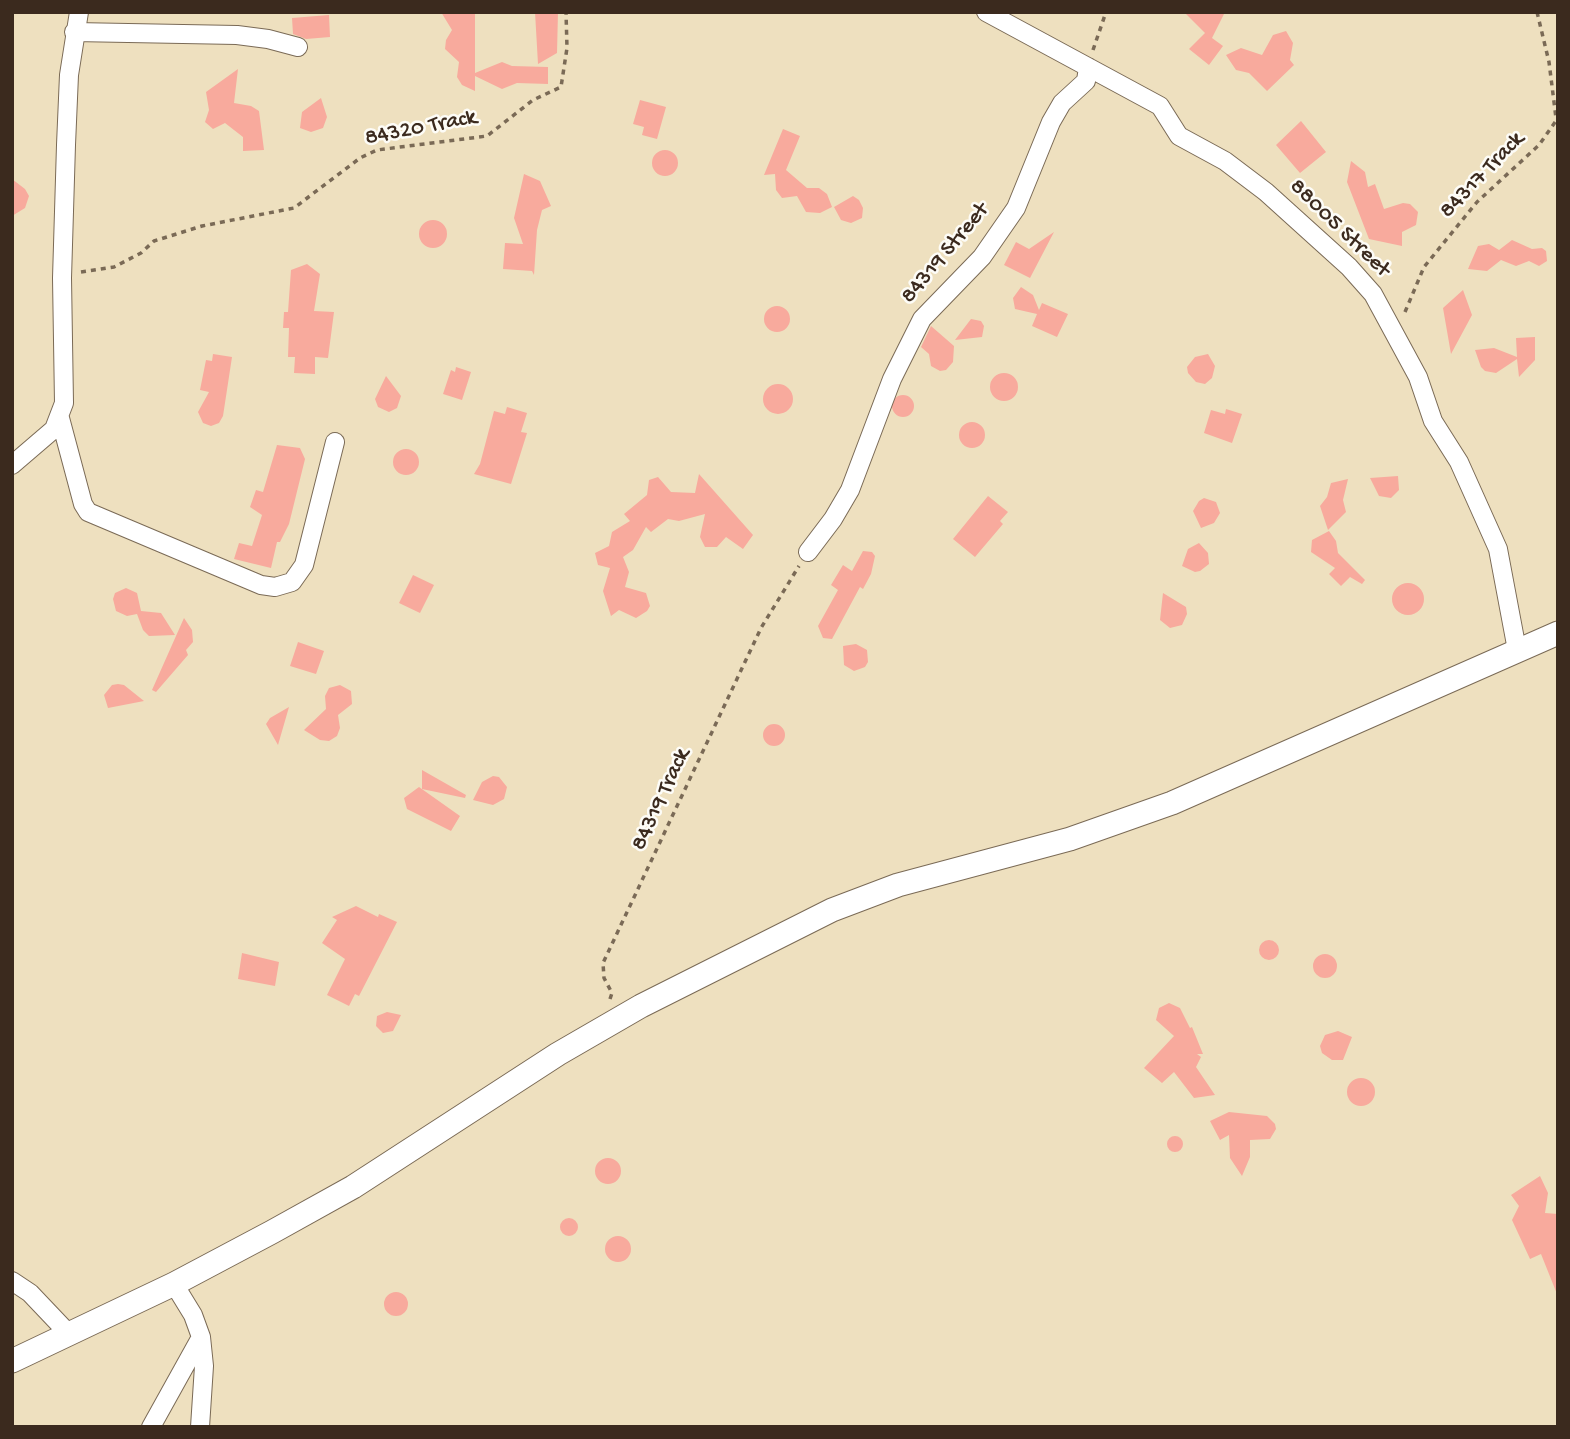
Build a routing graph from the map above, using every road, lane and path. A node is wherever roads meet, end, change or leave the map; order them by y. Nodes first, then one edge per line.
1 (79, 12) edge
2 (566, 12) edge
3 (986, 12) edge
4 (1106, 12) edge
5 (1537, 12) edge
6 (74, 32) junction
7 (299, 47) dead end
8 (1088, 67) junction
9 (1557, 119) edge
10 (62, 278) junction
11 (1396, 333) junction
12 (60, 418) junction
13 (335, 442) dead end
14 (12, 465) edge
15 (808, 552) joint
16 (1558, 633) edge
17 (1517, 650) junction
18 (606, 1006) dead end
19 (12, 1281) edge
20 (174, 1284) junction
21 (68, 1333) junction
22 (201, 1337) junction
23 (12, 1361) edge
24 (151, 1427) edge
25 (200, 1427) edge

1 - 6 street
2 - 10 path, 84320 Track
3 - 8 street, 88005 Street
4 - 8 path
5 - 9 path
6 - 7 street
6 - 10 street
8 - 11 street, 88005 Street
8 - 15 street, 84319 Street
9 - 11 path, 84317 Track
10 - 12 street
11 - 17 street, 88005 Street
12 - 13 street
12 - 14 street
15 - 18 path, 84319 Track
16 - 17 street
17 - 20 street
19 - 21 street
20 - 21 street
20 - 22 street
21 - 23 street
22 - 24 street
22 - 25 street

